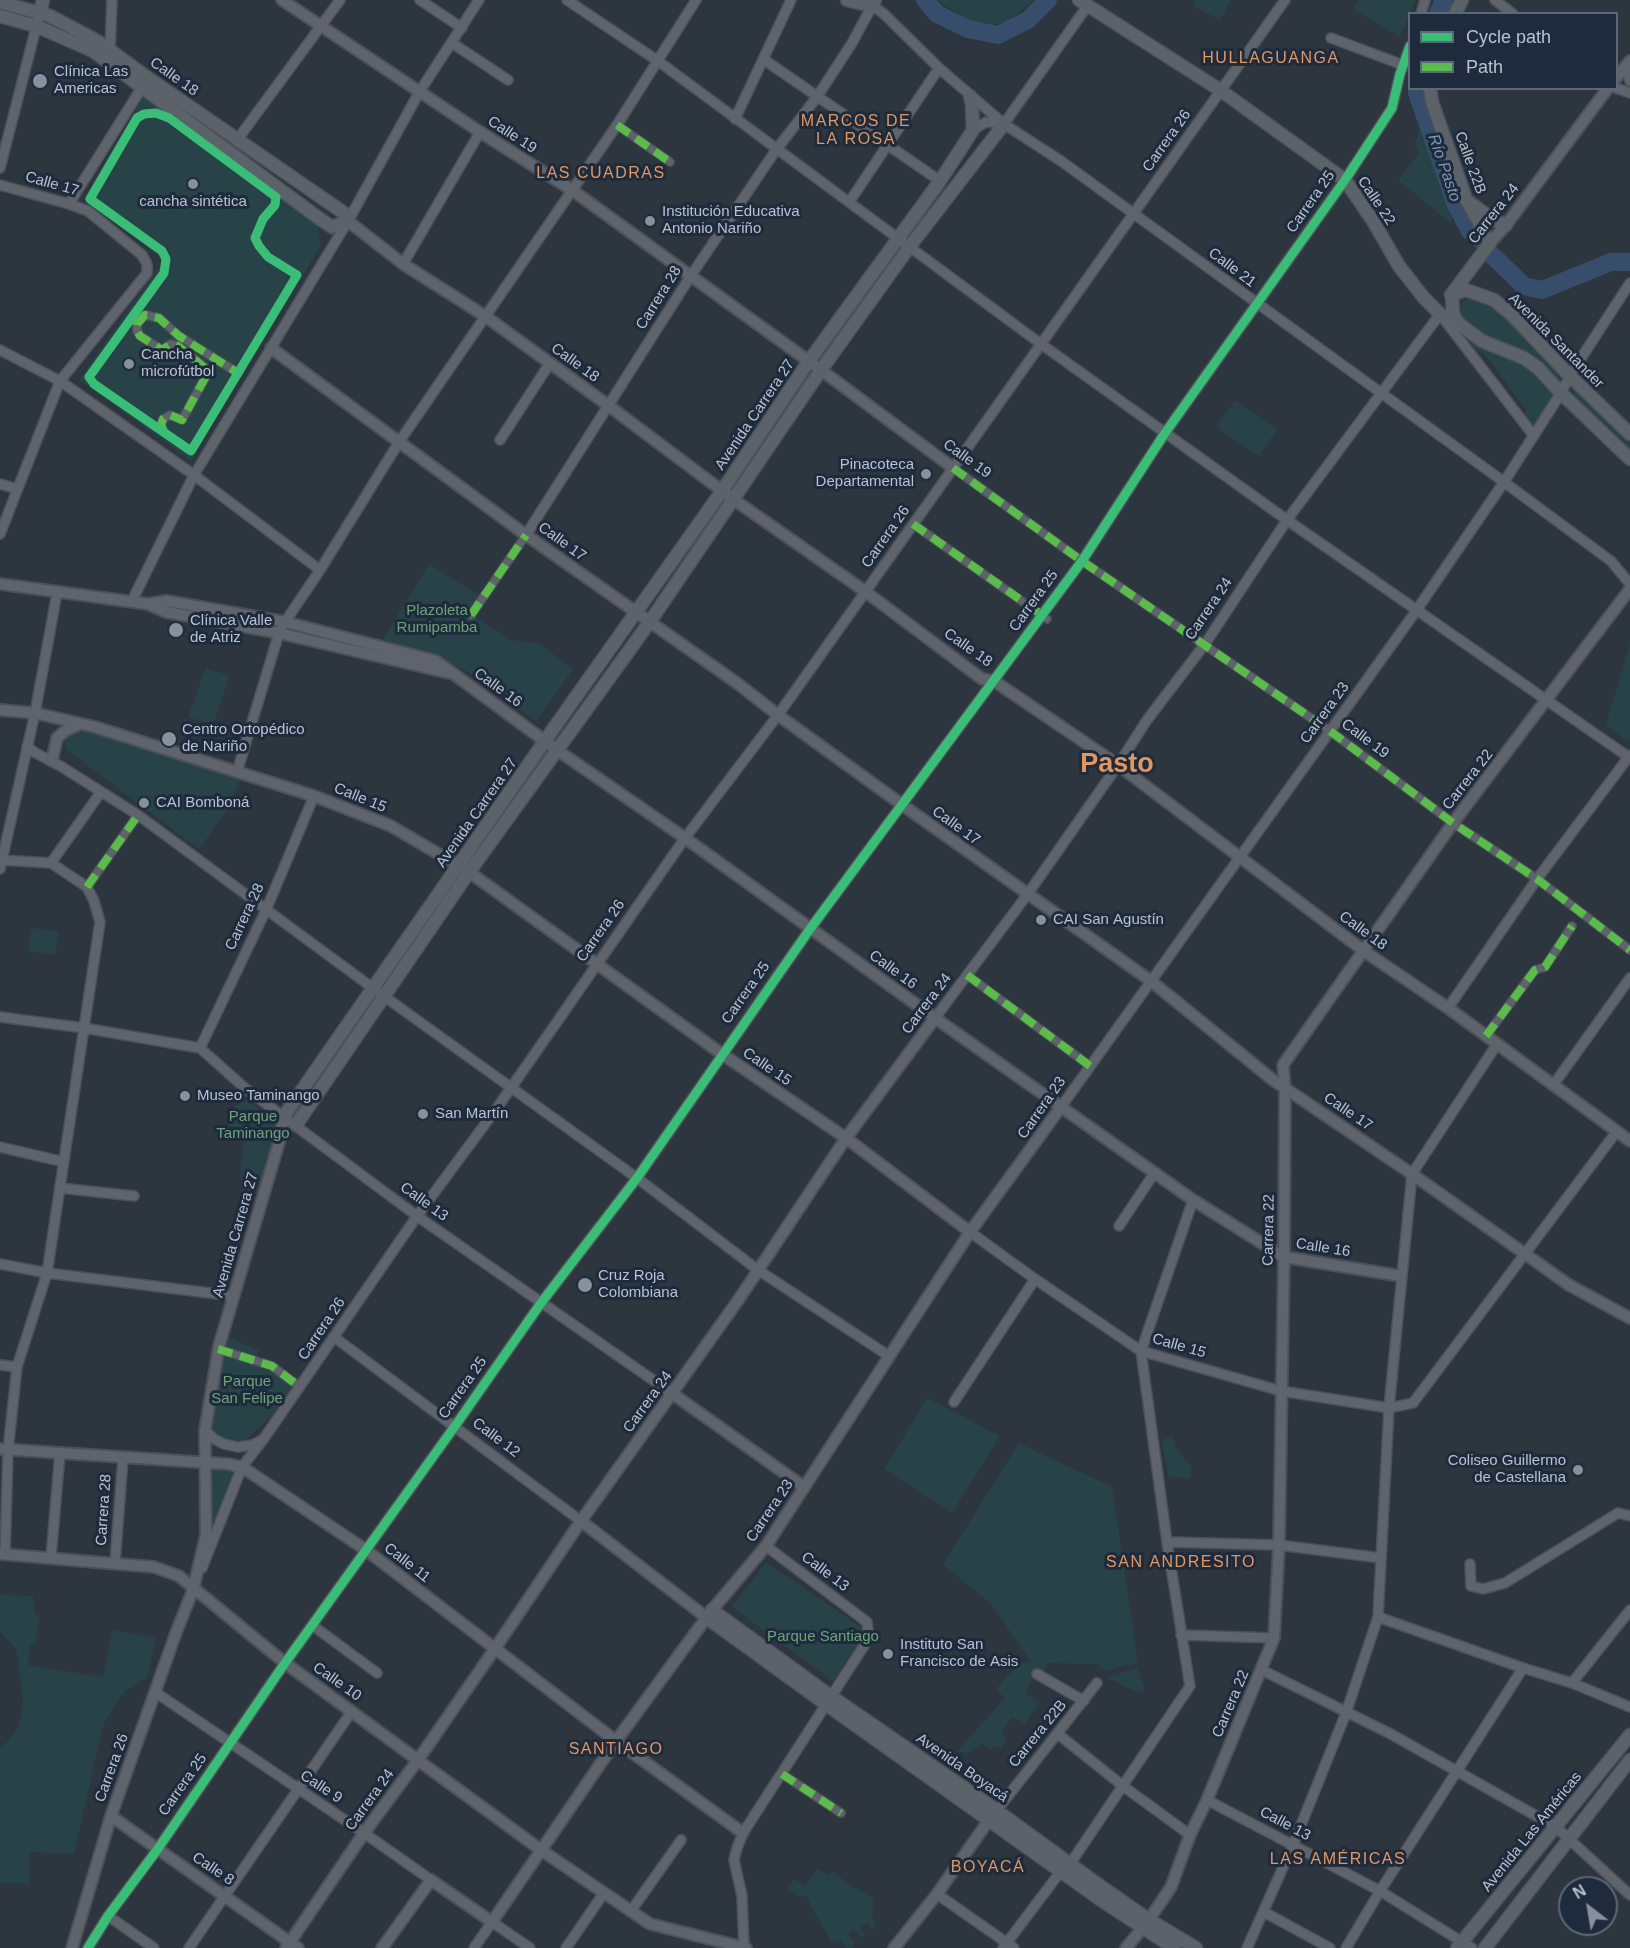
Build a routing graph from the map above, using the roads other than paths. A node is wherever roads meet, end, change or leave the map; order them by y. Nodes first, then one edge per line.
1 (112, 0) edge
2 (282, 0) edge
3 (340, 0) edge
4 (420, 0) edge
5 (478, 0) edge
6 (567, 0) edge
7 (696, 0) edge
8 (791, 0) edge
9 (847, 0) edge
10 (1285, 0) edge
11 (1495, 0) edge
12 (0, 2) edge
13 (1083, 2) edge
14 (874, 3) edge
15 (41, 6) edge
16 (1510, 12) edge
17 (0, 16) edge
18 (36, 26) junction
19 (321, 26) junction
20 (462, 28) junction
21 (1331, 38) dead end
22 (452, 43) junction
23 (110, 50) junction
24 (1408, 51) edge
25 (763, 59) junction
26 (658, 61) junction
27 (1628, 64) edge
28 (1403, 65) junction
29 (939, 68) junction
30 (1618, 77) edge
31 (508, 80) dead end
32 (1630, 81) edge
33 (145, 83) junction
34 (1220, 90) junction
35 (1430, 90) edge
36 (1607, 90) edge
37 (420, 91) junction
38 (970, 96) junction
39 (817, 97) junction
40 (735, 118) junction
41 (1004, 124) junction
42 (617, 125) junction
43 (973, 130) junction
44 (480, 132) junction
45 (237, 140) junction
46 (887, 146) junction
47 (776, 150) junction
48 (670, 162) dead end
49 (0, 168) edge
50 (1345, 180) junction
51 (940, 181) junction
52 (0, 185) edge
53 (572, 190) junction
54 (1466, 199) junction
55 (850, 201) junction
56 (69, 204) junction
57 (1134, 214) junction
58 (348, 220) junction
59 (1506, 225) junction
60 (899, 238) junction
61 (1489, 245) junction
62 (910, 246) junction
63 (403, 264) junction
64 (1474, 264) junction
65 (690, 277) junction
66 (1630, 283) edge
67 (1452, 294) junction
68 (1494, 300) junction
69 (1256, 304) junction
70 (1440, 314) junction
71 (484, 316) junction
72 (1458, 323) junction
73 (1041, 344) junction
74 (270, 348) junction
75 (0, 350) edge
76 (809, 362) junction
77 (550, 363) junction
78 (821, 370) junction
79 (238, 373) dead end
80 (1570, 376) junction
81 (60, 381) junction
82 (1381, 393) junction
83 (1561, 393) junction
84 (609, 406) junction
85 (164, 432) dead end
86 (1165, 433) junction
87 (1630, 434) edge
88 (1534, 436) junction
89 (500, 440) dead end
90 (399, 442) junction
91 (1630, 459) edge
92 (953, 468) junction
93 (194, 475) junction
94 (1504, 482) junction
95 (0, 484) edge
96 (17, 489) junction
97 (722, 491) junction
98 (732, 499) junction
99 (1287, 520) junction
100 (913, 524) junction
101 (0, 534) edge
102 (526, 535) junction
103 (1082, 561) junction
104 (320, 570) junction
105 (0, 584) edge
106 (1630, 584) edge
107 (1630, 590) edge
108 (57, 592) junction
109 (866, 592) junction
110 (132, 601) junction
111 (148, 604) junction
112 (1416, 611) junction
113 (636, 614) junction
114 (471, 615) dead end
115 (1045, 617) junction
116 (285, 622) junction
117 (649, 623) junction
118 (279, 633) junction
119 (1205, 644) junction
120 (452, 674) junction
121 (994, 681) junction
122 (1547, 701) junction
123 (0, 710) edge
124 (35, 713) junction
125 (778, 715) junction
126 (80, 724) junction
127 (1330, 731) junction
128 (545, 741) junction
129 (27, 746) junction
130 (557, 750) junction
131 (1629, 757) edge
132 (52, 761) junction
133 (1118, 765) junction
134 (237, 772) junction
135 (101, 792) junction
136 (314, 796) junction
137 (901, 804) junction
138 (138, 815) junction
139 (1453, 823) junction
140 (685, 838) junction
141 (1241, 857) junction
142 (1, 863) edge
143 (51, 863) junction
144 (464, 869) junction
145 (1537, 879) junction
146 (87, 887) junction
147 (1027, 895) junction
148 (266, 910) junction
149 (1572, 926) dead end
150 (810, 929) junction
151 (1630, 950) edge
152 (1364, 951) junction
153 (596, 964) junction
154 (968, 975) junction
155 (1630, 978) edge
156 (1151, 981) junction
157 (373, 988) junction
158 (385, 997) junction
159 (1448, 1008) junction
160 (0, 1017) edge
161 (935, 1018) junction
162 (84, 1028) junction
163 (1486, 1036) junction
164 (1497, 1044) junction
165 (200, 1048) junction
166 (722, 1054) junction
167 (1090, 1066) junction
168 (1554, 1084) junction
169 (511, 1086) junction
170 (1285, 1088) junction
171 (1061, 1107) junction
172 (284, 1116) junction
173 (296, 1125) junction
174 (1617, 1131) junction
175 (846, 1138) junction
176 (1630, 1141) edge
177 (0, 1148) edge
178 (64, 1162) junction
179 (1155, 1172) junction
180 (1412, 1174) junction
181 (637, 1178) junction
182 (60, 1188) junction
183 (134, 1197) dead end
184 (1193, 1200) junction
185 (417, 1216) junction
186 (1119, 1226) dead end
187 (970, 1232) junction
188 (1525, 1254) junction
189 (1284, 1257) junction
190 (0, 1264) edge
191 (758, 1270) junction
192 (47, 1273) junction
193 (1401, 1276) junction
194 (1035, 1279) junction
195 (234, 1296) junction
196 (541, 1303) junction
197 (1630, 1318) edge
198 (334, 1337) junction
199 (219, 1348) junction
200 (1141, 1351) junction
201 (888, 1356) junction
202 (0, 1365) edge
203 (17, 1367) junction
204 (300, 1387) junction
205 (1281, 1391) junction
206 (673, 1394) junction
207 (954, 1402) dead end
208 (1389, 1408) junction
209 (455, 1426) junction
210 (206, 1430) junction
211 (265, 1437) junction
212 (4, 1449) edge
213 (60, 1453) junction
214 (123, 1458) junction
215 (205, 1464) junction
216 (242, 1467) junction
217 (804, 1487) junction
218 (1630, 1516) edge
219 (581, 1521) junction
220 (1167, 1542) junction
221 (1279, 1545) junction
222 (766, 1546) junction
223 (366, 1550) junction
224 (3, 1554) edge
225 (51, 1557) junction
226 (1381, 1558) junction
227 (115, 1563) junction
228 (1470, 1564) dead end
229 (193, 1590) junction
230 (1630, 1610) edge
231 (710, 1614) junction
232 (1378, 1617) junction
233 (867, 1622) joint
234 (312, 1625) junction
235 (1181, 1635) junction
236 (1274, 1638) junction
237 (494, 1650) junction
238 (285, 1663) junction
239 (1523, 1668) junction
240 (1262, 1670) junction
241 (377, 1673) dead end
242 (1036, 1674) dead end
243 (1097, 1683) dead end
244 (1572, 1683) junction
245 (155, 1692) junction
246 (829, 1701) junction
247 (1084, 1701) junction
248 (1630, 1707) edge
249 (352, 1711) junction
250 (1346, 1713) junction
251 (1058, 1734) junction
252 (1630, 1735) edge
253 (616, 1741) junction
254 (230, 1743) junction
255 (418, 1760) junction
256 (1630, 1760) edge
257 (1456, 1771) junction
258 (782, 1774) junction
259 (1123, 1786) junction
260 (299, 1790) junction
261 (1207, 1800) junction
262 (841, 1812) dead end
263 (993, 1815) junction
264 (111, 1816) junction
265 (1556, 1827) junction
266 (364, 1833) junction
267 (743, 1833) junction
268 (1190, 1836) junction
269 (1568, 1838) junction
270 (681, 1840) dead end
271 (1293, 1845) junction
272 (157, 1850) junction
273 (541, 1850) junction
274 (1066, 1868) junction
275 (431, 1880) junction
276 (1380, 1891) junction
277 (604, 1893) junction
278 (937, 1894) junction
279 (1630, 1895) edge
280 (225, 1896) junction
281 (631, 1911) junction
282 (1264, 1912) junction
283 (108, 1916) junction
284 (492, 1922) junction
285 (1146, 1924) junction
286 (292, 1946) edge
287 (1008, 1946) edge
288 (1464, 1946) edge
289 (72, 1948) edge
290 (88, 1948) edge
291 (154, 1948) edge
292 (189, 1948) edge
293 (382, 1948) edge
294 (474, 1948) edge
295 (530, 1948) edge
296 (566, 1948) edge
297 (745, 1948) edge
298 (894, 1948) edge
299 (1126, 1948) edge
300 (1174, 1948) edge
301 (1196, 1948) edge
302 (1247, 1948) edge
303 (1330, 1948) edge
304 (1346, 1948) edge
305 (1485, 1948) edge

1 - 23 street
2 - 19 street, Calle 19
3 - 19 street
4 - 20 street
5 - 20 street
6 - 26 street
7 - 26 street
8 - 25 street
9 - 14 main road, Calle 21
10 - 34 street, Carrera 26
11 - 16 street
12 - 15 main road, Calle 18
13 - 34 main road, Calle 22
13 - 41 street, Avenida Carrera 27
14 - 29 street, Calle 21
14 - 39 street, Carrera 28
15 - 18 street
15 - 23 main road, Calle 18
17 - 18 main road, Calle 18
18 - 33 main road, Calle 18
18 - 49 street
19 - 37 street, Calle 19
19 - 45 street
20 - 22 street
21 - 28 street
22 - 31 street
22 - 37 street
23 - 33 main road, Calle 18
24 - 28 street, Carrera 25
25 - 39 street
25 - 40 street
26 - 40 street
26 - 42 street
27 - 30 street
27 - 32 street
28 - 50 street, Carrera 25
29 - 38 street, Calle 21
29 - 46 street
33 - 45 main road, Calle 18
33 - 56 street
33 - 58 main road, Calle 18
34 - 50 main road, Calle 22
34 - 57 street, Carrera 26
35 - 54 main road, Calle 22B
36 - 59 street, Carrera 24
37 - 44 street, Calle 19
37 - 58 street
38 - 41 street, Calle 21
38 - 43 main road
39 - 46 street
39 - 47 street, Carrera 28
40 - 47 street
41 - 43 street
41 - 57 street, Calle 21
41 - 62 main road, Avenida Carrera 27
42 - 48 street
42 - 53 street
43 - 51 main road, Avenida Carrera 27
44 - 53 street, Calle 19
44 - 63 street
45 - 58 main road, Calle 18
46 - 51 street
46 - 55 street
47 - 55 street
47 - 65 street, Carrera 28
50 - 69 street, Carrera 25
50 - 70 main road, Calle 22
51 - 60 main road, Avenida Carrera 27
52 - 56 street, Calle 17
53 - 65 street, Calle 19
53 - 71 street
54 - 59 main road
54 - 61 main road, Calle 22B
55 - 60 street
56 - 81 street, Calle 17
57 - 69 street, Calle 21
57 - 73 street, Carrera 26
58 - 63 street, Calle 18
58 - 74 street
59 - 61 street, Carrera 24
60 - 62 street
60 - 76 main road, Avenida Carrera 27
61 - 64 main road, Carrera 24
62 - 73 street
62 - 78 main road, Avenida Carrera 27
63 - 71 street, Calle 18
64 - 67 main road, Carrera 24
64 - 68 main road
65 - 76 street, Calle 19
65 - 84 street, Carrera 28
66 - 80 street, Carrera 23
67 - 68 main road, Avenida Santander
67 - 70 main road, Carrera 24
67 - 72 main road
68 - 80 main road, Avenida Santander
69 - 82 street, Calle 21
69 - 86 street, Carrera 25
70 - 72 main road
70 - 82 street, Carrera 24
70 - 88 street, Calle 22
71 - 77 street, Calle 18
71 - 90 street
72 - 83 main road
73 - 86 street
73 - 92 street, Carrera 26
74 - 90 street, Calle 17
74 - 93 street
75 - 81 street
76 - 78 street, Calle 19
76 - 97 main road, Avenida Carrera 27
77 - 84 street, Calle 18
77 - 89 street
78 - 92 street, Calle 19
78 - 98 main road, Avenida Carrera 27
79 - 85 street
80 - 83 street, Carrera 23
80 - 87 main road, Avenida Santander
81 - 93 street
81 - 96 street
82 - 94 street, Calle 21
82 - 99 street, Carrera 24
83 - 88 street, Carrera 23
83 - 91 main road
84 - 97 street, Calle 18
84 - 102 street, Carrera 28
86 - 99 street
86 - 103 street, Carrera 25
88 - 94 street, Carrera 23
90 - 102 street, Calle 17
90 - 104 street
92 - 100 street, Carrera 26
92 - 103 street, Calle 19
93 - 104 street
93 - 110 street
94 - 106 street, Calle 21
94 - 112 street, Carrera 23
95 - 96 street
96 - 101 street
97 - 98 street, Calle 18
97 - 113 main road, Avenida Carrera 27
98 - 109 street, Calle 18
98 - 117 main road, Avenida Carrera 27
99 - 112 street
99 - 119 street, Carrera 24
100 - 109 street, Carrera 26
100 - 115 street
102 - 113 street, Calle 17
102 - 114 street, Carrera 28
103 - 115 street, Carrera 25
103 - 119 street, Calle 19
104 - 116 street
105 - 108 street, Calle 16
107 - 122 street, Carrera 22
108 - 110 street, Calle 16
108 - 124 street
109 - 121 street, Calle 18
109 - 125 street, Carrera 26
110 - 111 street, Calle 16
111 - 116 street, Calle 16
111 - 118 street, Calle 16
112 - 122 street
112 - 127 street, Carrera 23
113 - 117 street, Calle 17
113 - 128 main road, Avenida Carrera 27
115 - 121 street, Carrera 25
116 - 118 street
116 - 120 street, Calle 16
117 - 125 street, Calle 17
117 - 130 main road, Avenida Carrera 27
118 - 120 street, Calle 16
118 - 134 street
119 - 127 street, Calle 19
119 - 133 street, Carrera 24
120 - 128 street, Calle 16
121 - 133 street, Calle 18
121 - 137 street, Carrera 25
122 - 131 street
122 - 139 street, Carrera 22
123 - 124 street, Calle 15
124 - 126 street, Calle 15
124 - 129 street
125 - 137 street, Calle 17
125 - 140 street, Carrera 26
126 - 132 street
126 - 134 street, Calle 15
127 - 139 street, Calle 19
127 - 141 street, Carrera 23
128 - 130 street, Calle 16
128 - 144 main road, Avenida Carrera 27
129 - 132 street
129 - 142 street
130 - 140 street, Calle 16
130 - 144 main road, Avenida Carrera 27
131 - 145 street
132 - 135 street
133 - 141 street, Calle 18
133 - 147 street, Carrera 24
134 - 136 street, Calle 15
135 - 138 street
135 - 143 street
136 - 144 street, Calle 15
136 - 148 street, Carrera 28
137 - 147 street, Calle 17
137 - 150 street, Carrera 25
138 - 146 street
138 - 148 street
139 - 145 street, Calle 19
139 - 152 street, Carrera 22
140 - 150 street, Calle 16
140 - 153 street, Carrera 26
141 - 152 street, Calle 18
141 - 156 street, Carrera 23
142 - 143 street
143 - 146 street
144 - 153 street, Calle 15
144 - 157 main road, Avenida Carrera 27
144 - 158 main road, Avenida Carrera 27
145 - 151 street, Calle 19
145 - 159 street
146 - 162 street
147 - 154 street, Carrera 24
147 - 156 street, Calle 17
148 - 157 street
148 - 165 street, Carrera 28
149 - 163 street
150 - 161 street, Calle 16
150 - 166 street, Carrera 25
152 - 159 street, Calle 18
152 - 170 street, Carrera 22
153 - 166 street, Calle 15
153 - 169 street, Carrera 26
154 - 161 street, Carrera 24
154 - 167 street
155 - 168 street
156 - 167 street, Carrera 23
156 - 170 street, Calle 17
157 - 158 street
157 - 172 main road, Avenida Carrera 27
158 - 169 street
158 - 173 main road, Avenida Carrera 27
159 - 163 street, Calle 18
160 - 162 street
161 - 171 street, Calle 16
161 - 175 street, Carrera 24
162 - 165 street
162 - 178 street
163 - 164 street, Calle 18
164 - 168 street, Calle 18
164 - 180 street
165 - 172 street, Calle 13
166 - 175 street, Calle 15
166 - 181 street, Carrera 25
167 - 171 street, Carrera 23
168 - 174 street, Calle 18
169 - 181 street
169 - 185 street, Carrera 26
170 - 180 street, Calle 17
170 - 189 street, Carrera 22
171 - 179 street, Calle 16
171 - 187 street, Carrera 23
172 - 173 street, Calle 13
172 - 195 street, Avenida Carrera 27
173 - 185 street, Calle 13
174 - 176 street, Calle 18
174 - 188 street
175 - 187 street, Calle 15
175 - 191 street, Carrera 24
177 - 178 street
178 - 182 street
179 - 184 street, Calle 16
179 - 186 street
180 - 188 street, Calle 17
180 - 193 street
181 - 191 street
181 - 196 street, Carrera 25
182 - 183 street
182 - 192 street
184 - 189 street, Calle 16
184 - 200 street
185 - 196 street, Calle 13
185 - 198 street, Carrera 26
187 - 194 street, Calle 15
187 - 201 street, Carrera 23
188 - 197 street, Calle 17
188 - 208 street, Calle 15
189 - 193 street, Calle 16
189 - 205 street, Carrera 22
190 - 192 street
191 - 201 street
191 - 206 street, Carrera 24
192 - 195 street
192 - 203 street
193 - 208 street
194 - 200 street, Calle 15
194 - 207 street
195 - 199 street, Avenida Carrera 27
196 - 206 street, Calle 13
196 - 209 street, Carrera 25
198 - 204 street, Carrera 26
198 - 209 street, Calle 12
199 - 204 street
199 - 210 street, Avenida Carrera 27
200 - 205 street, Calle 15
200 - 220 street
201 - 217 street, Carrera 23
202 - 203 street
203 - 212 street
204 - 211 street, Carrera 26
205 - 208 street, Calle 15
205 - 221 street, Carrera 22
206 - 217 street, Calle 13
206 - 219 street, Carrera 24
208 - 226 street
209 - 219 street, Calle 12
209 - 223 street, Carrera 25
210 - 211 street
210 - 215 street, Avenida Carrera 27
211 - 216 street, Carrera 26
212 - 213 street, Calle 11
212 - 224 street
213 - 214 street, Calle 11
213 - 225 street
214 - 215 street, Calle 11
214 - 227 street, Carrera 28
215 - 216 street, Calle 11
215 - 229 street, Avenida Carrera 27
216 - 223 street, Calle 11
216 - 229 street, Carrera 26
217 - 222 street, Carrera 23
218 - 228 street
219 - 231 street, Calle 12
219 - 237 street, Carrera 24
220 - 221 street
220 - 235 street
221 - 226 street
221 - 236 street, Carrera 22
222 - 231 street, Carrera 23
222 - 233 street, Calle 13
223 - 234 street, Carrera 25
223 - 237 street, Calle 11
224 - 225 street, Calle 10
225 - 227 street, Calle 10
226 - 232 street
227 - 229 street, Calle 10
229 - 238 street, Calle 10
229 - 245 street, Carrera 26
230 - 244 street
231 - 246 main road, Avenida Boyacá
231 - 253 street, Carrera 23
232 - 239 street
232 - 250 street
233 - 246 street, Calle 10
234 - 238 street, Carrera 25
234 - 241 street
235 - 236 street
235 - 259 street
236 - 240 street, Carrera 22
237 - 253 street, Calle 11
237 - 255 street, Carrera 24
238 - 249 street, Calle 10
238 - 254 street, Carrera 25
239 - 244 street
239 - 257 street
240 - 250 street
240 - 261 street, Carrera 22
242 - 247 street
243 - 247 street, Carrera 22B
244 - 248 street
245 - 254 street, Calle 9
245 - 264 street, Carrera 26
246 - 258 street, Calle 10
246 - 263 main road, Avenida Boyacá
247 - 251 street, Carrera 22B
249 - 255 street, Calle 10
249 - 260 street
250 - 257 street
250 - 271 street
251 - 259 street
251 - 263 street, Carrera 22B
252 - 265 main road, Avenida Las Américas
253 - 267 street, Calle 11
253 - 273 street, Carrera 23
254 - 260 street, Calle 9
254 - 272 street, Carrera 25
255 - 266 street, Carrera 24
255 - 273 street, Calle 10
256 - 269 main road, Avenida Las Américas
257 - 265 street
257 - 276 street
258 - 262 street
258 - 267 street, Calle 10
259 - 268 street
259 - 274 street
260 - 266 street, Calle 9
260 - 280 street
261 - 268 street, Carrera 22
261 - 271 street, Calle 13
263 - 274 main road, Avenida Boyacá
263 - 278 street, Carrera 22B
264 - 272 street, Calle 8
264 - 289 street, Carrera 26
265 - 269 street
265 - 288 main road, Avenida Las Américas
266 - 275 street, Calle 9
266 - 286 street, Carrera 24
267 - 297 street, Calle 10
268 - 285 street, Carrera 22
269 - 279 street
269 - 305 main road, Avenida Las Américas
270 - 281 street
271 - 276 street, Calle 13
271 - 282 street
272 - 280 street, Calle 8
272 - 283 street, Carrera 25
273 - 277 street, Calle 10
273 - 284 street, Carrera 23
274 - 285 main road, Avenida Boyacá
274 - 287 street
275 - 284 street, Calle 9
275 - 293 street
276 - 288 street, Calle 13
276 - 304 street
277 - 281 street, Calle 10
277 - 296 street
278 - 287 street
278 - 298 street, Carrera 22B
280 - 286 street, Calle 8
280 - 292 street
281 - 297 street, Calle 10
282 - 302 street
282 - 303 street
283 - 290 street, Carrera 25
283 - 291 street
284 - 294 street, Carrera 23
284 - 295 street, Calle 9
285 - 299 street, Carrera 22
285 - 300 main road, Avenida Boyacá
285 - 301 main road, Avenida Boyacá

